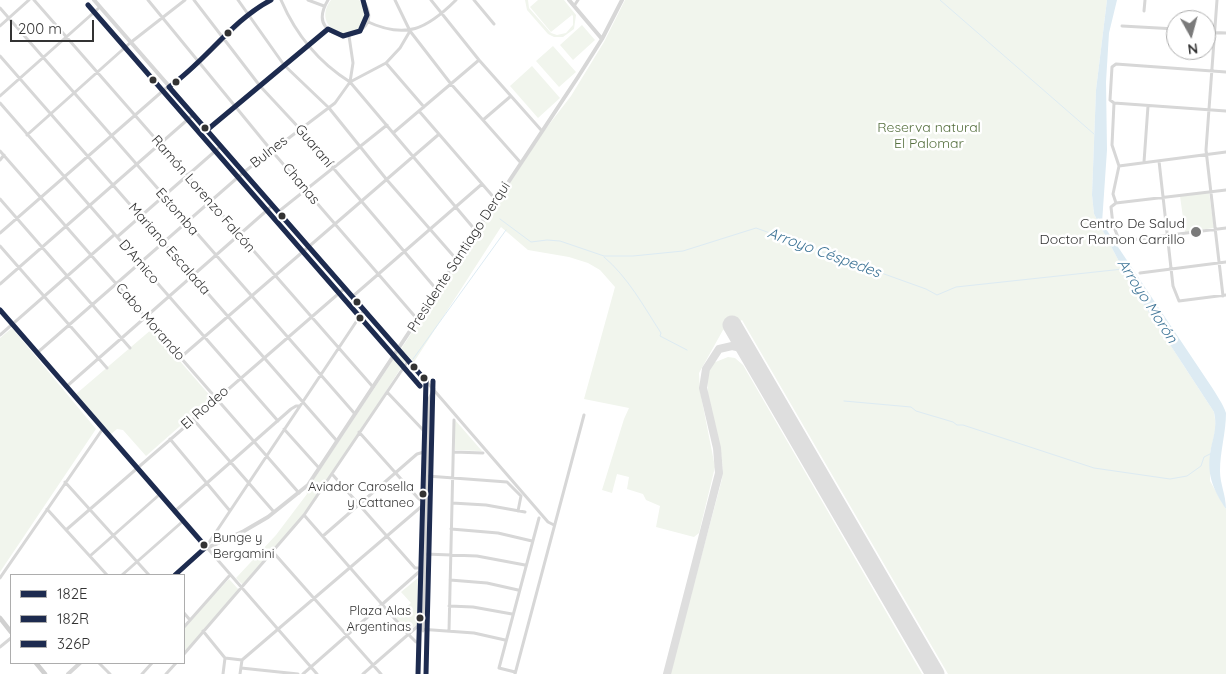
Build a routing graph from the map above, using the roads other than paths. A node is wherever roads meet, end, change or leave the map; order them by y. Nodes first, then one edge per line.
1 (29, 0) edge
2 (34, 0) edge
3 (101, 0) edge
4 (148, 0) edge
5 (185, 0) edge
6 (194, 0) edge
7 (238, 0) edge
8 (271, 0) edge
9 (281, 0) edge
10 (308, 0) edge
11 (328, 0) edge
12 (362, 0) edge
13 (395, 0) edge
14 (431, 0) edge
15 (456, 0) edge
16 (474, 0) edge
17 (569, 0) edge
18 (578, 0) edge
19 (622, 0) edge
20 (1145, 0) edge
21 (1217, 0) edge
22 (97, 3) edge
23 (324, 6) junction
24 (574, 6) junction
25 (0, 8) edge
26 (1144, 11) dead end
27 (249, 14) junction
28 (441, 15) junction
29 (1216, 16) edge
30 (8, 18) junction
31 (162, 18) junction
32 (366, 21) junction
33 (494, 24) dead end
34 (0, 26) edge
35 (1122, 26) dead end
36 (328, 29) junction
37 (1166, 29) edge
38 (410, 31) junction
39 (349, 36) junction
40 (66, 37) junction
41 (224, 39) junction
42 (602, 39) junction
43 (130, 43) junction
44 (308, 46) junction
45 (0, 56) edge
46 (43, 58) junction
47 (479, 60) junction
48 (1213, 60) edge
49 (199, 63) junction
50 (386, 63) junction
51 (284, 66) junction
52 (1212, 71) junction
53 (1226, 72) edge
54 (97, 73) junction
55 (20, 78) junction
56 (350, 82) junction
57 (451, 84) junction
58 (260, 86) junction
59 (169, 87) junction
60 (74, 93) junction
61 (0, 96) edge
62 (510, 96) junction
63 (1112, 102) junction
64 (0, 103) edge
65 (235, 106) junction
66 (1148, 106) junction
67 (424, 107) junction
68 (329, 108) junction
69 (1209, 109) junction
70 (419, 111) junction
71 (1226, 111) edge
72 (50, 114) junction
73 (194, 114) junction
74 (135, 115) junction
75 (483, 120) junction
76 (387, 125) junction
77 (300, 129) junction
78 (207, 130) junction
79 (542, 131) junction
80 (393, 133) junction
81 (27, 135) junction
82 (438, 135) junction
83 (111, 136) junction
84 (160, 144) junction
85 (221, 146) junction
86 (360, 148) junction
87 (271, 150) junction
88 (0, 151) edge
89 (1226, 152) edge
90 (4, 155) junction
91 (1206, 155) junction
92 (88, 156) junction
93 (412, 157) junction
94 (0, 160) edge
95 (1160, 161) junction
96 (1144, 162) junction
97 (521, 163) junction
98 (136, 165) junction
99 (1119, 166) junction
100 (333, 169) junction
101 (244, 172) junction
102 (187, 176) junction
103 (65, 177) junction
104 (387, 180) junction
105 (482, 184) junction
106 (113, 186) junction
107 (305, 190) junction
108 (1226, 190) edge
109 (1210, 191) junction
110 (164, 196) junction
111 (40, 197) junction
112 (1163, 197) junction
113 (0, 199) edge
114 (496, 200) junction
115 (210, 202) junction
116 (361, 202) junction
117 (1116, 203) junction
118 (89, 206) junction
119 (273, 206) junction
120 (455, 207) junction
121 (278, 212) junction
122 (140, 216) junction
123 (17, 218) junction
124 (187, 222) junction
125 (335, 225) junction
126 (66, 226) junction
127 (1226, 228) edge
128 (430, 229) junction
129 (1215, 229) junction
130 (476, 231) junction
131 (0, 233) edge
132 (239, 234) junction
133 (1168, 235) junction
134 (116, 236) junction
135 (163, 243) junction
136 (0, 246) edge
137 (308, 246) junction
138 (42, 247) junction
139 (404, 252) junction
140 (91, 255) junction
141 (216, 255) junction
142 (457, 260) junction
143 (1226, 262) edge
144 (140, 263) junction
145 (1219, 263) junction
146 (19, 268) junction
147 (1171, 268) junction
148 (1140, 273) dead end
149 (378, 274) junction
150 (192, 275) junction
151 (274, 275) junction
152 (68, 276) junction
153 (0, 284) edge
154 (116, 284) junction
155 (345, 288) junction
156 (437, 290) junction
157 (168, 296) junction
158 (250, 296) junction
159 (1225, 296) edge
160 (44, 297) junction
161 (352, 297) junction
162 (93, 304) junction
163 (0, 310) edge
164 (364, 310) junction
165 (228, 316) junction
166 (146, 317) junction
167 (310, 317) junction
168 (418, 320) junction
169 (12, 324) junction
170 (70, 325) junction
171 (0, 335) edge
172 (204, 337) junction
173 (287, 337) junction
174 (121, 338) junction
175 (338, 347) junction
176 (130, 348) dead end
177 (398, 350) junction
178 (37, 353) junction
179 (180, 357) junction
180 (264, 357) junction
181 (98, 358) junction
182 (408, 361) junction
183 (107, 368) dead end
184 (320, 374) junction
185 (240, 378) junction
186 (426, 381) junction
187 (66, 387) junction
188 (373, 387) junction
189 (434, 390) junction
190 (387, 392) junction
191 (217, 398) junction
192 (302, 402) junction
193 (299, 406) junction
194 (355, 414) junction
195 (584, 415) dead end
196 (194, 419) junction
197 (454, 420) dead end
198 (278, 421) junction
199 (284, 429) junction
200 (102, 430) junction
201 (424, 430) junction
202 (359, 432) junction
203 (170, 439) junction
204 (337, 441) junction
205 (254, 442) junction
206 (424, 452) junction
207 (454, 452) junction
208 (482, 453) dead end
209 (267, 456) junction
210 (231, 462) junction
211 (319, 468) junction
212 (136, 469) junction
213 (395, 473) junction
214 (332, 474) junction
215 (427, 476) junction
216 (453, 477) junction
217 (65, 482) junction
218 (207, 482) junction
219 (249, 483) junction
220 (299, 493) junction
221 (159, 495) junction
222 (422, 501) junction
223 (452, 503) junction
224 (358, 504) junction
225 (422, 506) junction
226 (47, 509) junction
227 (90, 509) junction
228 (230, 511) junction
229 (518, 511) junction
230 (174, 512) junction
231 (274, 512) junction
232 (525, 512) dead end
233 (304, 515) junction
234 (538, 518) dead end
235 (182, 522) junction
236 (554, 526) junction
237 (451, 529) junction
238 (66, 530) junction
239 (113, 536) junction
240 (322, 536) junction
241 (387, 537) junction
242 (532, 541) junction
243 (206, 548) junction
244 (273, 552) junction
245 (425, 554) junction
246 (450, 554) junction
247 (90, 556) junction
248 (137, 562) junction
249 (525, 565) junction
250 (351, 568) junction
251 (421, 569) junction
252 (106, 574) edge
253 (123, 574) edge
254 (148, 574) edge
255 (176, 574) edge
256 (230, 575) junction
257 (0, 578) edge
258 (450, 580) junction
259 (241, 588) junction
260 (518, 590) junction
261 (314, 599) junction
262 (382, 605) junction
263 (450, 606) junction
264 (185, 614) edge
265 (512, 614) junction
266 (0, 618) edge
267 (190, 620) junction
268 (185, 626) edge
269 (421, 628) junction
270 (10, 631) edge
271 (203, 631) junction
272 (278, 631) junction
273 (449, 631) junction
274 (408, 634) junction
275 (347, 636) junction
276 (10, 639) edge
277 (505, 640) junction
278 (419, 642) junction
279 (0, 647) edge
280 (185, 653) edge
281 (225, 658) junction
282 (242, 660) junction
283 (37, 664) edge
284 (79, 664) edge
285 (100, 664) edge
286 (151, 664) edge
287 (175, 664) edge
288 (373, 665) junction
289 (241, 668) junction
290 (311, 668) junction
291 (515, 673) edge
292 (45, 674) edge
293 (68, 674) edge
294 (110, 674) edge
295 (142, 674) edge
296 (166, 674) edge
297 (223, 674) edge
298 (240, 674) edge
299 (298, 674) edge
300 (303, 674) edge
301 (317, 674) edge
302 (363, 674) edge
303 (381, 674) edge
304 (418, 674) edge

1 - 30 street
2 - 40 street, Ramón Lorenzo Falcón
3 - 22 street
4 - 31 street, Chanas
5 - 31 street
6 - 41 street, Guaraní
7 - 27 street
8 - 27 street
9 - 44 street
10 - 23 street
11 - 23 street
12 - 32 street
13 - 38 street
14 - 28 street
15 - 28 street
16 - 33 street
17 - 24 street
18 - 24 street
19 - 42 street, Presidente Santiago Derqui
20 - 26 street
21 - 29 street
22 - 40 street
22 - 43 street
23 - 36 street
24 - 42 street
25 - 30 street, Estomba
27 - 41 street
27 - 51 street
28 - 38 street
28 - 47 street
30 - 34 street
30 - 46 street, Estomba
31 - 43 street
31 - 49 street, Chanas
32 - 38 street
32 - 39 street
35 - 37 street
36 - 39 street
36 - 44 street
38 - 50 street, Bulnes
38 - 57 street
39 - 56 street
40 - 46 street
40 - 54 street, Ramón Lorenzo Falcón
41 - 49 street
41 - 58 street, Guaraní
42 - 79 street, Presidente Santiago Derqui
43 - 54 street
43 - 59 street
44 - 51 street
44 - 56 street
45 - 55 street, Mariano Escalada
46 - 55 street
46 - 60 street, Estomba
47 - 57 street
47 - 62 street
48 - 52 street
49 - 59 street
49 - 65 street, Chanas
50 - 56 street, Bulnes
50 - 67 street
51 - 58 street
51 - 68 street
52 - 53 street
52 - 63 street
52 - 69 street
54 - 60 street
54 - 74 street, Ramón Lorenzo Falcón
55 - 61 street
55 - 72 street, Mariano Escalada
56 - 68 street, Bulnes
56 - 76 street
57 - 67 street
57 - 75 street
58 - 65 street
58 - 77 street, Guaraní
59 - 73 street
59 - 74 street
60 - 72 street
60 - 83 street, Estomba
62 - 75 street
62 - 79 street
63 - 66 street
63 - 99 street
64 - 81 street, D'Amico
65 - 78 street
65 - 87 street, Chanas
66 - 69 street
66 - 96 street
67 - 70 street
68 - 77 street, Bulnes
68 - 86 street
69 - 71 street
69 - 91 street
70 - 80 street
70 - 82 street
72 - 81 street
72 - 92 street, Mariano Escalada
73 - 78 street
73 - 84 street
74 - 83 street
74 - 84 street, Ramón Lorenzo Falcón
75 - 97 street
76 - 80 street
76 - 86 street
77 - 87 street, Bulnes
77 - 100 street, Guaraní
78 - 85 street
79 - 97 street, Presidente Santiago Derqui
80 - 93 street
81 - 103 street, D'Amico
82 - 93 street
82 - 105 street
83 - 92 street
83 - 98 street, Estomba
84 - 98 street
84 - 102 street, Ramón Lorenzo Falcón
85 - 101 street
85 - 102 street
86 - 100 street
86 - 104 street
87 - 101 street, Bulnes
87 - 107 street, Chanas
88 - 90 street, Cabo Morando
89 - 91 street
90 - 94 street
90 - 111 street, Cabo Morando
91 - 95 street
91 - 109 street
92 - 103 street
92 - 106 street, Mariano Escalada
93 - 104 street
93 - 120 street
95 - 96 street
95 - 112 street
96 - 99 street
97 - 114 street, Presidente Santiago Derqui
98 - 106 street
98 - 110 street, Estomba
99 - 117 street
100 - 107 street
100 - 116 street, Guaraní
101 - 115 street, Bulnes
101 - 119 street
102 - 110 street
102 - 115 street, Ramón Lorenzo Falcón
103 - 111 street
103 - 118 street, D'Amico
104 - 116 street
104 - 128 street
105 - 114 street
105 - 120 street
106 - 118 street
106 - 122 street, Mariano Escalada
107 - 121 street
107 - 125 street, Chanas
108 - 109 street
109 - 112 street
109 - 129 street
110 - 122 street
110 - 124 street, Estomba
111 - 123 street
111 - 126 street, Cabo Morando
112 - 117 street
112 - 133 street
113 - 123 street
114 - 130 street, Presidente Santiago Derqui
115 - 124 street, Bulnes
115 - 132 street, Ramón Lorenzo Falcón
116 - 125 street
116 - 139 street, Guaraní
117 - 133 street
118 - 126 street
118 - 134 street, D'Amico
119 - 121 street
119 - 132 street
120 - 128 street
120 - 130 street
121 - 137 street
122 - 134 street
122 - 135 street, Mariano Escalada
123 - 131 street
123 - 138 street
124 - 135 street, Bulnes
124 - 141 street, Estomba
125 - 137 street
125 - 149 street, Chanas
126 - 138 street
126 - 140 street, Cabo Morando
127 - 129 street
128 - 139 street
128 - 142 street
129 - 133 street
129 - 145 street
130 - 142 street, Presidente Santiago Derqui
132 - 141 street
132 - 151 street, Ramón Lorenzo Falcón
133 - 147 street
134 - 140 street
134 - 144 street, D'Amico
135 - 144 street, Bulnes
135 - 150 street, Mariano Escalada
136 - 146 street
137 - 151 street
137 - 155 street
138 - 146 street
138 - 152 street
139 - 149 street
139 - 156 street, Guaraní
140 - 152 street
140 - 154 street, Cabo Morando
141 - 150 street
141 - 158 street, Estomba
142 - 156 street, Presidente Santiago Derqui
143 - 145 street
144 - 154 street, Bulnes
144 - 157 street, D'Amico
145 - 147 street
145 - 159 street
146 - 153 street
146 - 160 street
147 - 148 street
147 - 159 street
149 - 161 street
149 - 168 street, Chanas
150 - 157 street
150 - 165 street, Mariano Escalada
151 - 158 street
151 - 167 street, Ramón Lorenzo Falcón
152 - 160 street
152 - 162 street
154 - 162 street, Bulnes
154 - 166 street, Cabo Morando
155 - 161 street
155 - 167 street, El Rodeo
156 - 168 street, Presidente Santiago Derqui
157 - 166 street
157 - 172 street, D'Amico
158 - 165 street
158 - 173 street, Estomba
160 - 169 street
160 - 170 street
161 - 164 street
162 - 170 street, Bulnes
162 - 174 street
163 - 169 street
164 - 175 street
164 - 177 street
165 - 172 street
165 - 180 street, Mariano Escalada
166 - 174 street
166 - 179 street, Cabo Morando
167 - 173 street, El Rodeo
167 - 175 street, Ramón Lorenzo Falcón
168 - 177 street, Presidente Santiago Derqui
169 - 171 street
169 - 178 street
170 - 178 street, Bulnes
170 - 181 street
172 - 179 street
172 - 185 street, D'Amico
173 - 180 street, El Rodeo
173 - 184 street, Estomba
174 - 176 street
174 - 181 street
175 - 184 street
175 - 188 street, Ramón Lorenzo Falcón
177 - 182 street
177 - 188 street, Presidente Santiago Derqui
178 - 187 street
179 - 191 street, Cabo Morando
180 - 185 street, El Rodeo
180 - 192 street, Mariano Escalada
181 - 183 street
181 - 187 street
182 - 186 street
182 - 190 street
184 - 192 street
184 - 194 street, Estomba
185 - 191 street, El Rodeo
185 - 198 street, D'Amico
186 - 189 street
186 - 201 street
187 - 200 street
188 - 194 street, Presidente Santiago Derqui
189 - 215 street
189 - 236 street
190 - 201 street
190 - 202 street
191 - 196 street, El Rodeo
191 - 205 street, Cabo Morando
192 - 193 street
192 - 204 street, Mariano Escalada
193 - 198 street
193 - 199 street
194 - 204 street, Presidente Santiago Derqui
195 - 236 street
196 - 203 street, El Rodeo
196 - 210 street
197 - 207 street
198 - 205 street
199 - 209 street
199 - 211 street
200 - 212 street
200 - 217 street
201 - 206 street
202 - 213 street
202 - 214 street
203 - 212 street, El Rodeo
203 - 218 street
204 - 211 street, Presidente Santiago Derqui
205 - 209 street, Cabo Morando
205 - 210 street
206 - 213 street
206 - 222 street
207 - 208 street
207 - 216 street
209 - 219 street
209 - 220 street, Cabo Morando
210 - 218 street
210 - 219 street
211 - 220 street, Presidente Santiago Derqui
212 - 221 street
212 - 227 street, El Rodeo
213 - 222 street
213 - 224 street
214 - 224 street
214 - 233 street
215 - 216 street
215 - 245 street
216 - 223 street
216 - 229 street
217 - 226 street
217 - 227 street
218 - 228 street
218 - 230 street
219 - 228 street
219 - 231 street
220 - 231 street, Presidente Santiago Derqui
221 - 230 street
221 - 239 street
222 - 225 street
223 - 229 street
223 - 237 street
224 - 240 street
224 - 241 street
225 - 241 street
225 - 251 street
226 - 238 street
226 - 257 street
227 - 238 street, El Rodeo
227 - 239 street
228 - 243 street
229 - 232 street
230 - 235 street
231 - 243 street, Presidente Santiago Derqui
233 - 240 street
233 - 244 street
234 - 242 street
235 - 243 street
235 - 248 street
236 - 291 street
237 - 242 street
237 - 246 street
238 - 247 street
239 - 247 street
239 - 248 street
240 - 250 street
241 - 250 street
241 - 251 street
242 - 249 street
243 - 255 street, Presidente Santiago Derqui
243 - 256 street
244 - 259 street
244 - 261 street
245 - 246 street
245 - 269 street
246 - 249 street
246 - 258 street
247 - 252 street
248 - 253 street
248 - 254 street
249 - 260 street
250 - 261 street
250 - 262 street
251 - 262 street
251 - 269 street
256 - 259 street
256 - 267 street
258 - 260 street
258 - 263 street
259 - 271 street
259 - 272 street
260 - 265 street
261 - 272 street
261 - 275 street
262 - 274 street
262 - 275 street
263 - 265 street
263 - 273 street
264 - 267 street
265 - 277 street
266 - 270 main road
267 - 268 street
269 - 273 street
269 - 274 street
269 - 278 street
271 - 280 street
271 - 281 street
272 - 282 street
272 - 290 street
273 - 277 street
274 - 278 street
274 - 288 street
275 - 288 street
275 - 290 street
276 - 279 street
277 - 291 street
278 - 304 street
281 - 282 street
281 - 297 street
282 - 289 street
283 - 292 main road
284 - 293 street
285 - 294 street
286 - 295 street
287 - 296 street
288 - 302 street
288 - 303 street
289 - 298 street
289 - 299 street
290 - 300 street
290 - 301 street

